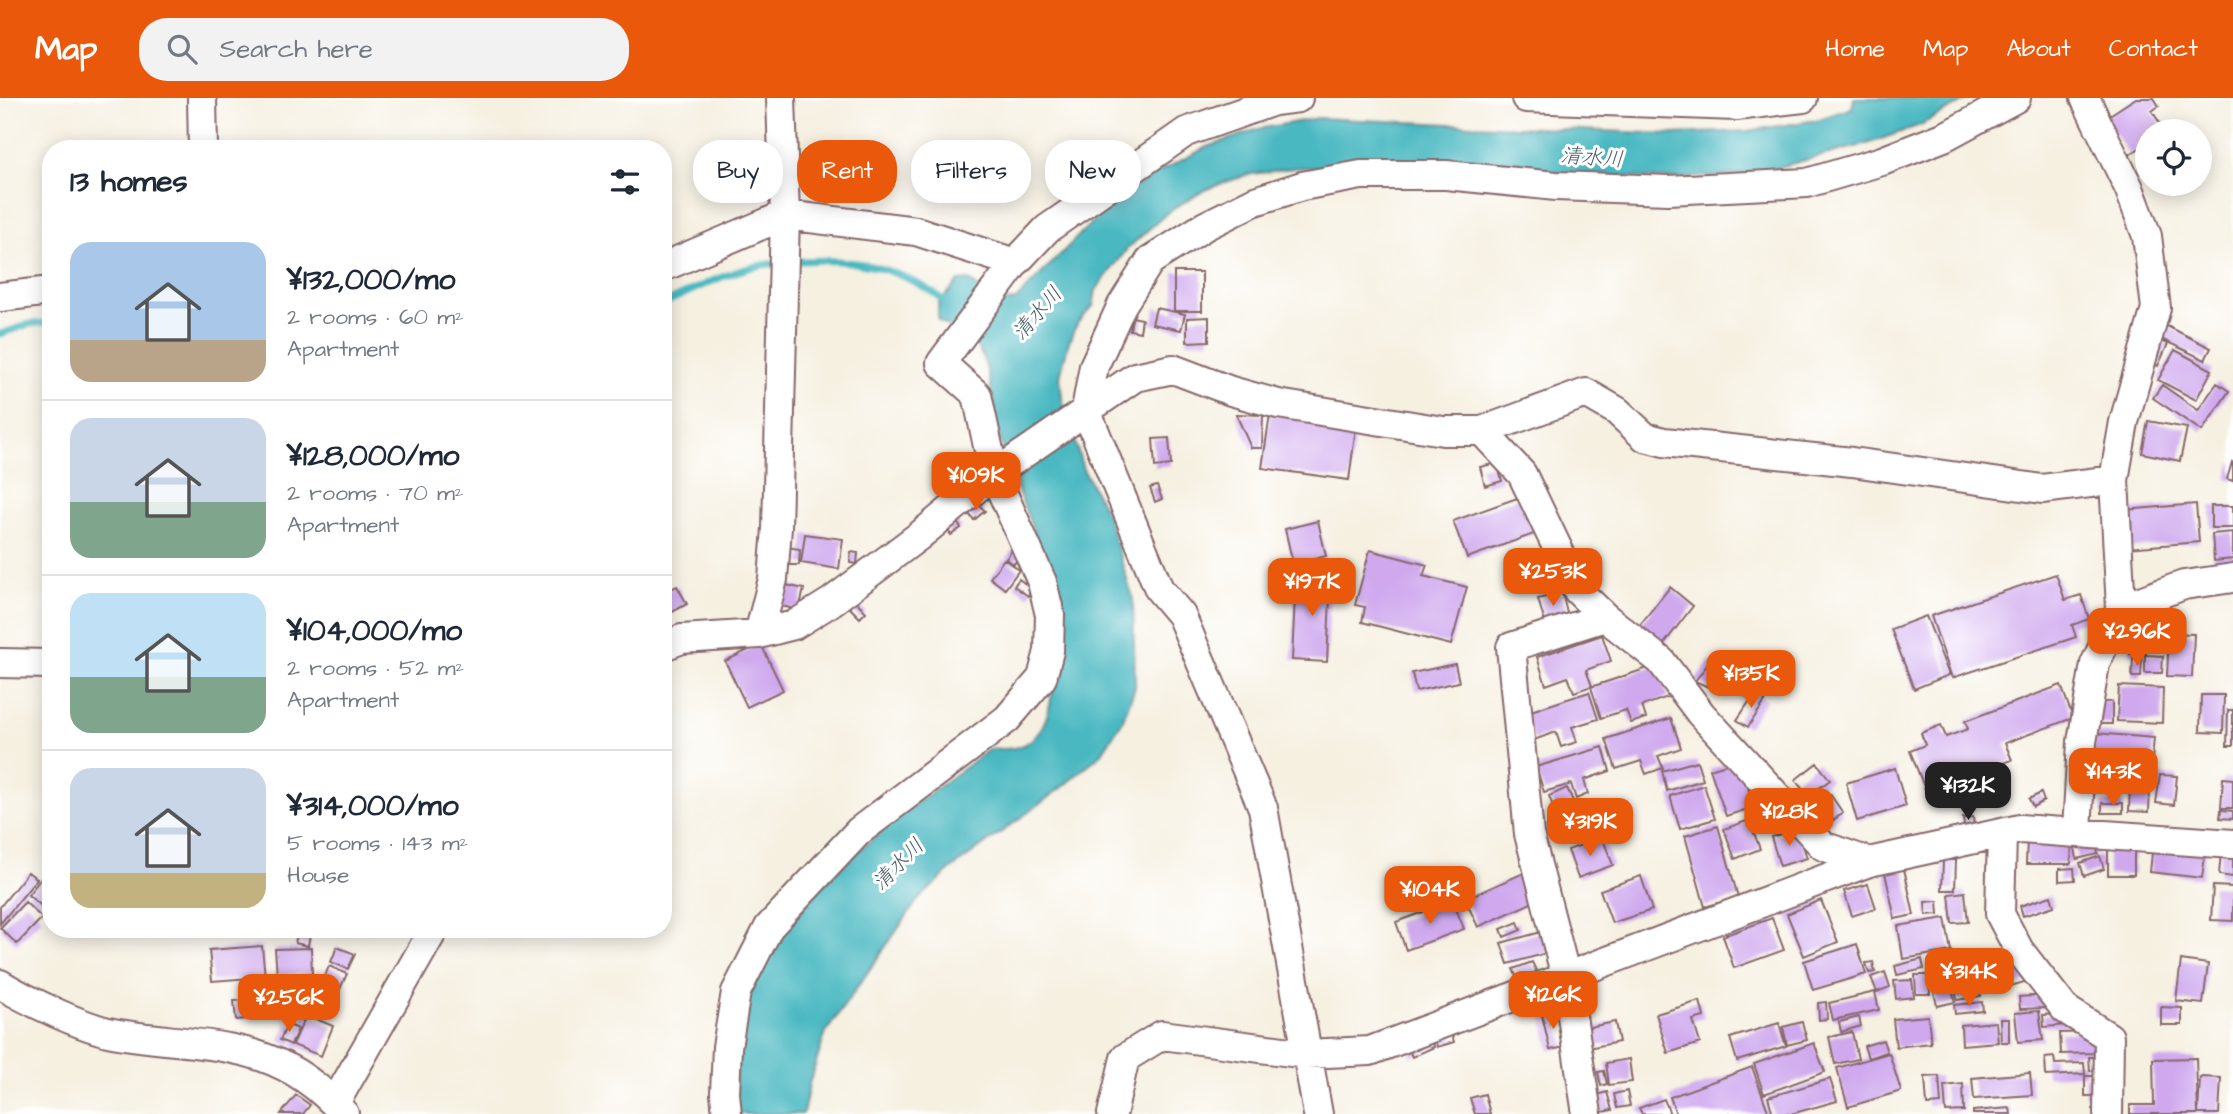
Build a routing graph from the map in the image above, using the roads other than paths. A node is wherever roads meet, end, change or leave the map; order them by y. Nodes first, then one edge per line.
1 (202, 98) edge
2 (781, 98) edge
3 (1298, 98) edge
4 (1526, 98) edge
5 (1803, 98) edge
6 (2016, 98) edge
7 (2085, 98) edge
8 (1596, 100) edge
9 (203, 140) edge
10 (783, 225) junction
11 (1016, 263) junction
12 (672, 264) edge
13 (42, 293) edge
14 (0, 297) edge
15 (1086, 410) junction
16 (1482, 431) junction
17 (994, 474) junction
18 (2114, 480) junction
19 (2233, 578) edge
20 (2121, 608) junction
21 (1605, 617) junction
22 (759, 634) junction
23 (672, 643) edge
24 (42, 662) edge
25 (0, 663) edge
26 (2077, 831) junction
27 (2002, 834) junction
28 (2233, 844) edge
29 (1869, 862) junction
30 (429, 938) edge
31 (1566, 977) junction
32 (0, 984) edge
33 (1306, 1054) junction
34 (340, 1109) edge
35 (727, 1114) edge
36 (1112, 1114) edge
37 (1318, 1114) edge
38 (1587, 1114) edge
39 (2108, 1114) edge

1 - 9 street
2 - 10 street
3 - 11 street
4 - 8 street
5 - 8 street
6 - 15 street
7 - 18 street
10 - 11 street
10 - 12 street
10 - 22 street
11 - 17 street
13 - 14 street
15 - 16 street
15 - 17 street
15 - 33 street
16 - 18 street
16 - 21 street
17 - 22 street
17 - 35 street
18 - 20 street
19 - 20 street
20 - 26 street
21 - 29 street
21 - 31 street
22 - 23 street
24 - 25 street
26 - 27 street
26 - 28 street
27 - 29 street
27 - 39 street
29 - 31 street
30 - 34 street
31 - 33 street
31 - 38 street
32 - 34 street
33 - 36 street
33 - 37 street

